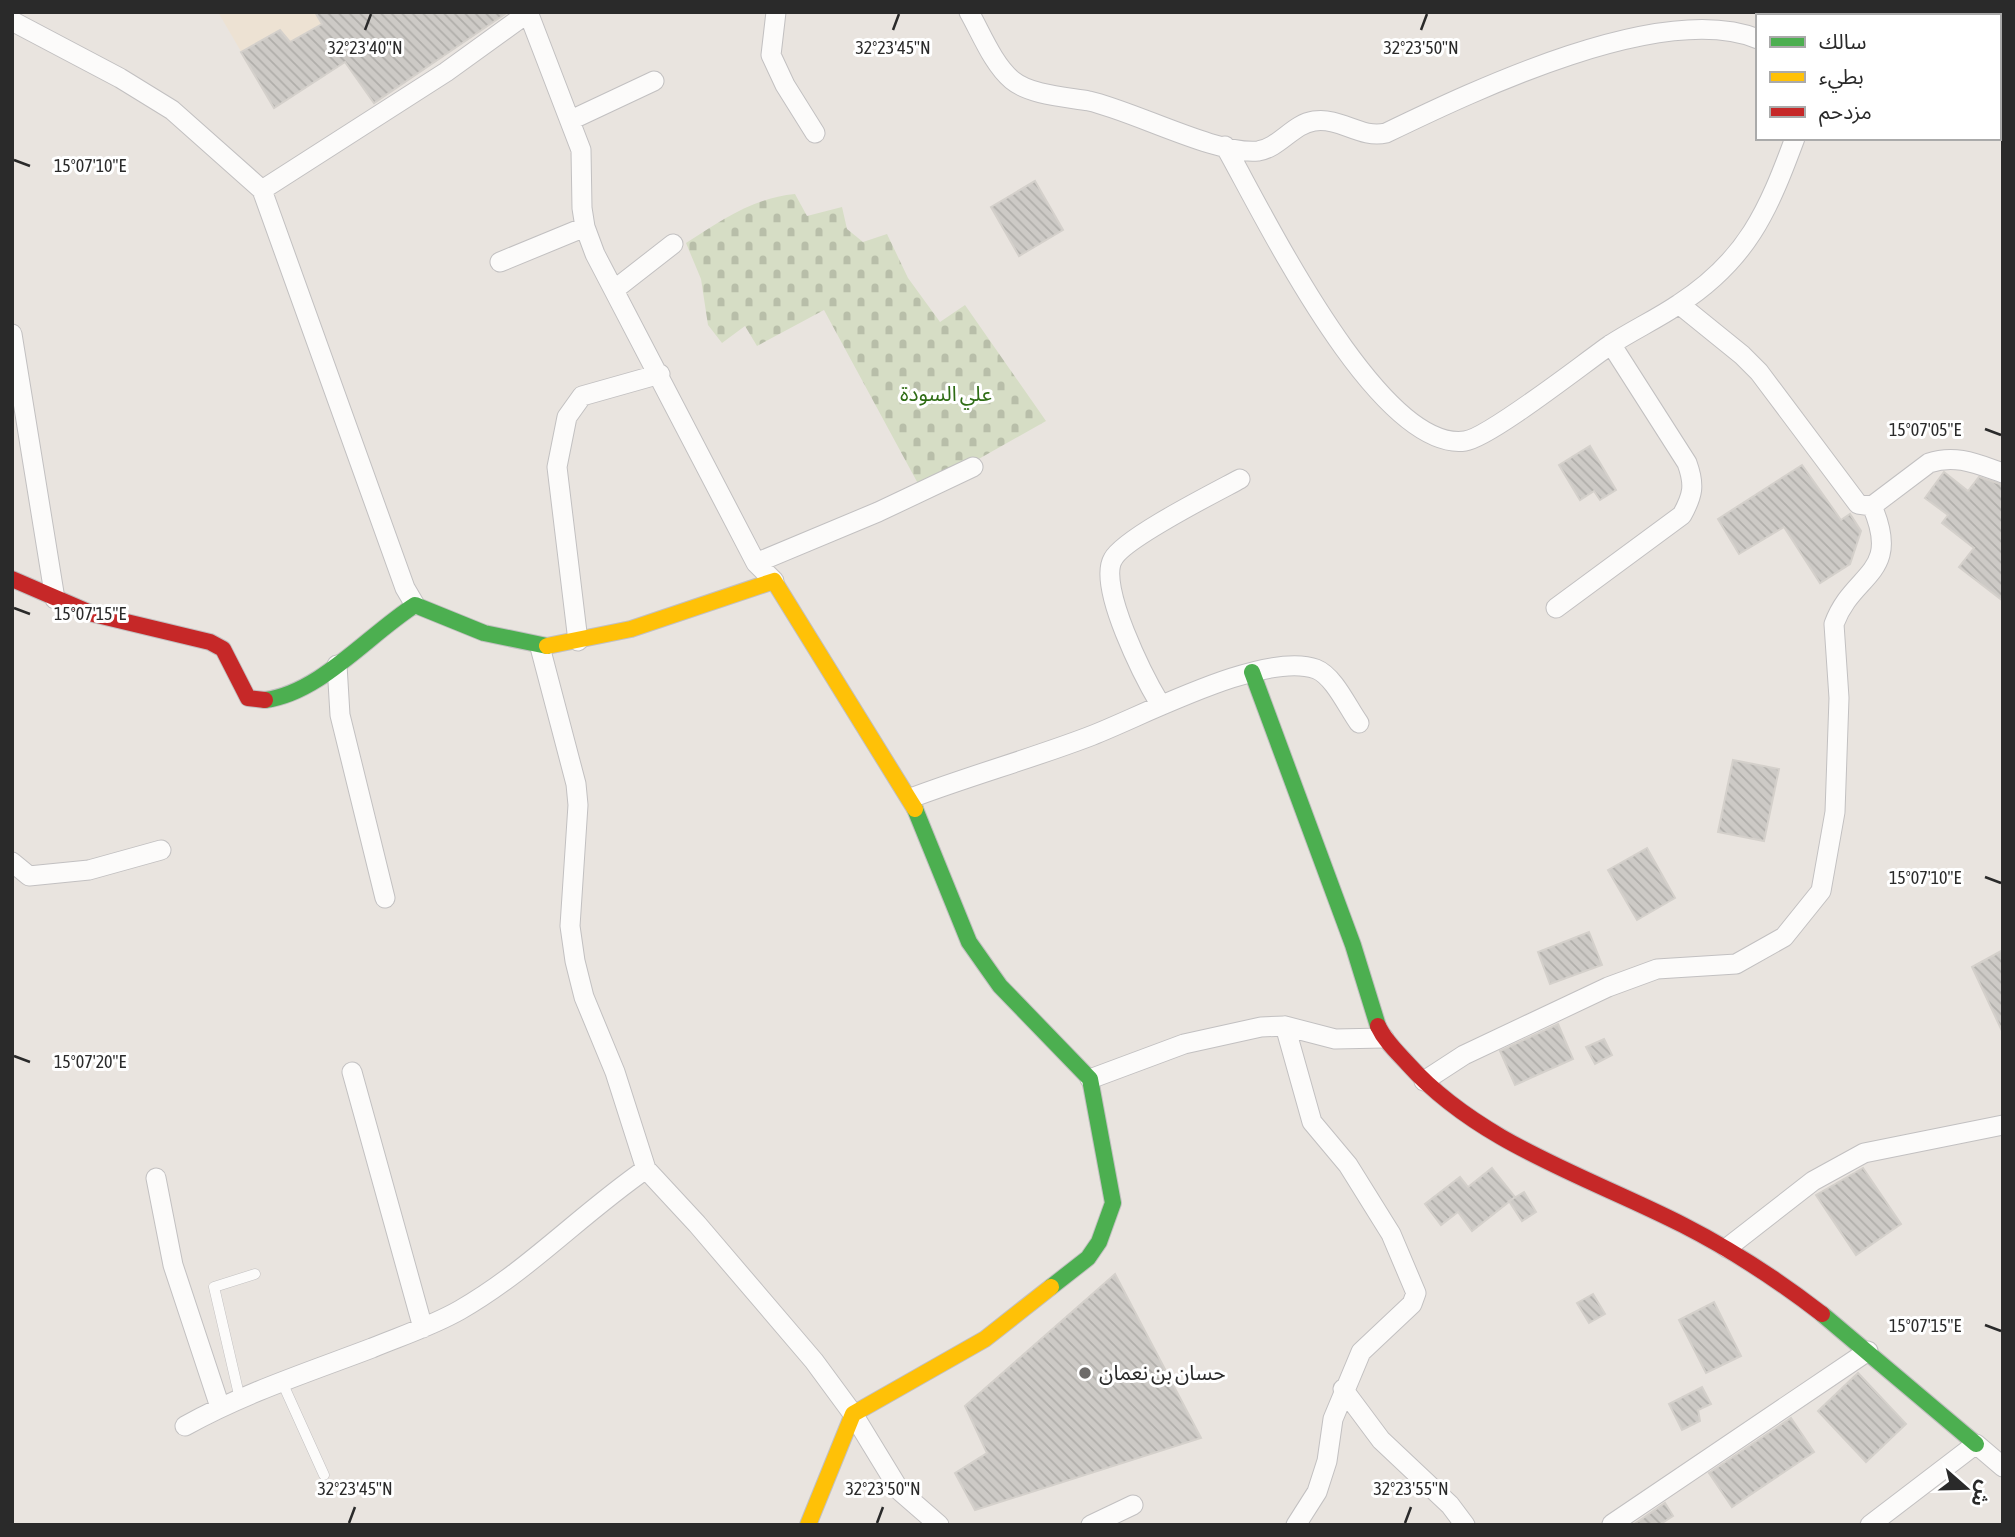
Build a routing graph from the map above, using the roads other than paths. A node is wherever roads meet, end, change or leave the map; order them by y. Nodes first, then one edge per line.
1 (528, 12) edge
2 (776, 12) edge
3 (969, 12) edge
4 (12, 21) edge
5 (1756, 38) edge
6 (654, 81) dead end
7 (571, 120) junction
8 (815, 133) dead end
9 (1794, 140) edge
10 (1225, 146) junction
11 (262, 190) junction
12 (585, 227) junction
13 (673, 244) dead end
14 (500, 262) dead end
15 (614, 290) junction
16 (1679, 304) junction
17 (12, 334) edge
18 (1611, 344) junction
19 (660, 374) junction
20 (973, 467) dead end
21 (2003, 473) edge
22 (1240, 479) dead end
23 (1872, 506) junction
24 (755, 562) junction
25 (12, 579) edge
26 (774, 581) junction
27 (55, 599) junction
28 (415, 605) junction
29 (1556, 608) dead end
30 (578, 642) junction
31 (540, 647) junction
32 (337, 665) junction
33 (1252, 672) junction
34 (1160, 704) junction
35 (1359, 723) dead end
36 (911, 798) junction
37 (162, 850) dead end
38 (12, 862) edge
39 (385, 898) dead end
40 (1285, 1027) junction
41 (1384, 1038) junction
42 (352, 1072) dead end
43 (1090, 1079) junction
44 (1424, 1081) junction
45 (2003, 1125) edge
46 (646, 1169) junction
47 (156, 1178) dead end
48 (1727, 1248) junction
49 (255, 1274) dead end
50 (423, 1328) junction
51 (1868, 1351) junction
52 (282, 1382) junction
53 (1343, 1389) junction
54 (240, 1399) junction
55 (220, 1407) junction
56 (853, 1414) junction
57 (185, 1426) dead end
58 (1976, 1444) junction
59 (2003, 1467) edge
60 (324, 1475) dead end
61 (1133, 1505) dead end
62 (1612, 1524) edge
63 (808, 1525) edge
64 (939, 1525) edge
65 (1091, 1525) edge
66 (1296, 1525) edge
67 (1465, 1525) edge
68 (1870, 1525) edge

1 - 7 street
1 - 11 street
2 - 8 street
3 - 10 street
4 - 11 street
5 - 10 street
6 - 7 street
7 - 12 street
9 - 16 street
10 - 18 street
11 - 28 street
12 - 14 street
12 - 15 street
13 - 15 street
15 - 19 street
16 - 18 street
16 - 23 street
17 - 27 street
18 - 29 street
19 - 24 street
19 - 30 street
20 - 24 street
21 - 23 street
22 - 34 street
23 - 44 street
24 - 26 street
25 - 27 street
26 - 30 street
26 - 36 street
27 - 32 street
28 - 31 street
28 - 32 street
30 - 31 street
31 - 46 street
32 - 39 street
33 - 34 street
33 - 35 street
33 - 41 street
34 - 36 street
36 - 43 street
37 - 38 street
40 - 41 street
40 - 43 street
40 - 53 street
41 - 44 street
42 - 50 street
43 - 56 street
44 - 48 street
45 - 48 street
46 - 50 street
46 - 56 street
47 - 55 street
48 - 51 street
49 - 54 lane
50 - 52 street
51 - 58 street
51 - 62 street
52 - 54 street
52 - 60 lane
53 - 66 street
53 - 67 street
54 - 55 street
55 - 57 street
56 - 63 street
56 - 64 street
58 - 59 street
58 - 68 street
61 - 65 street

